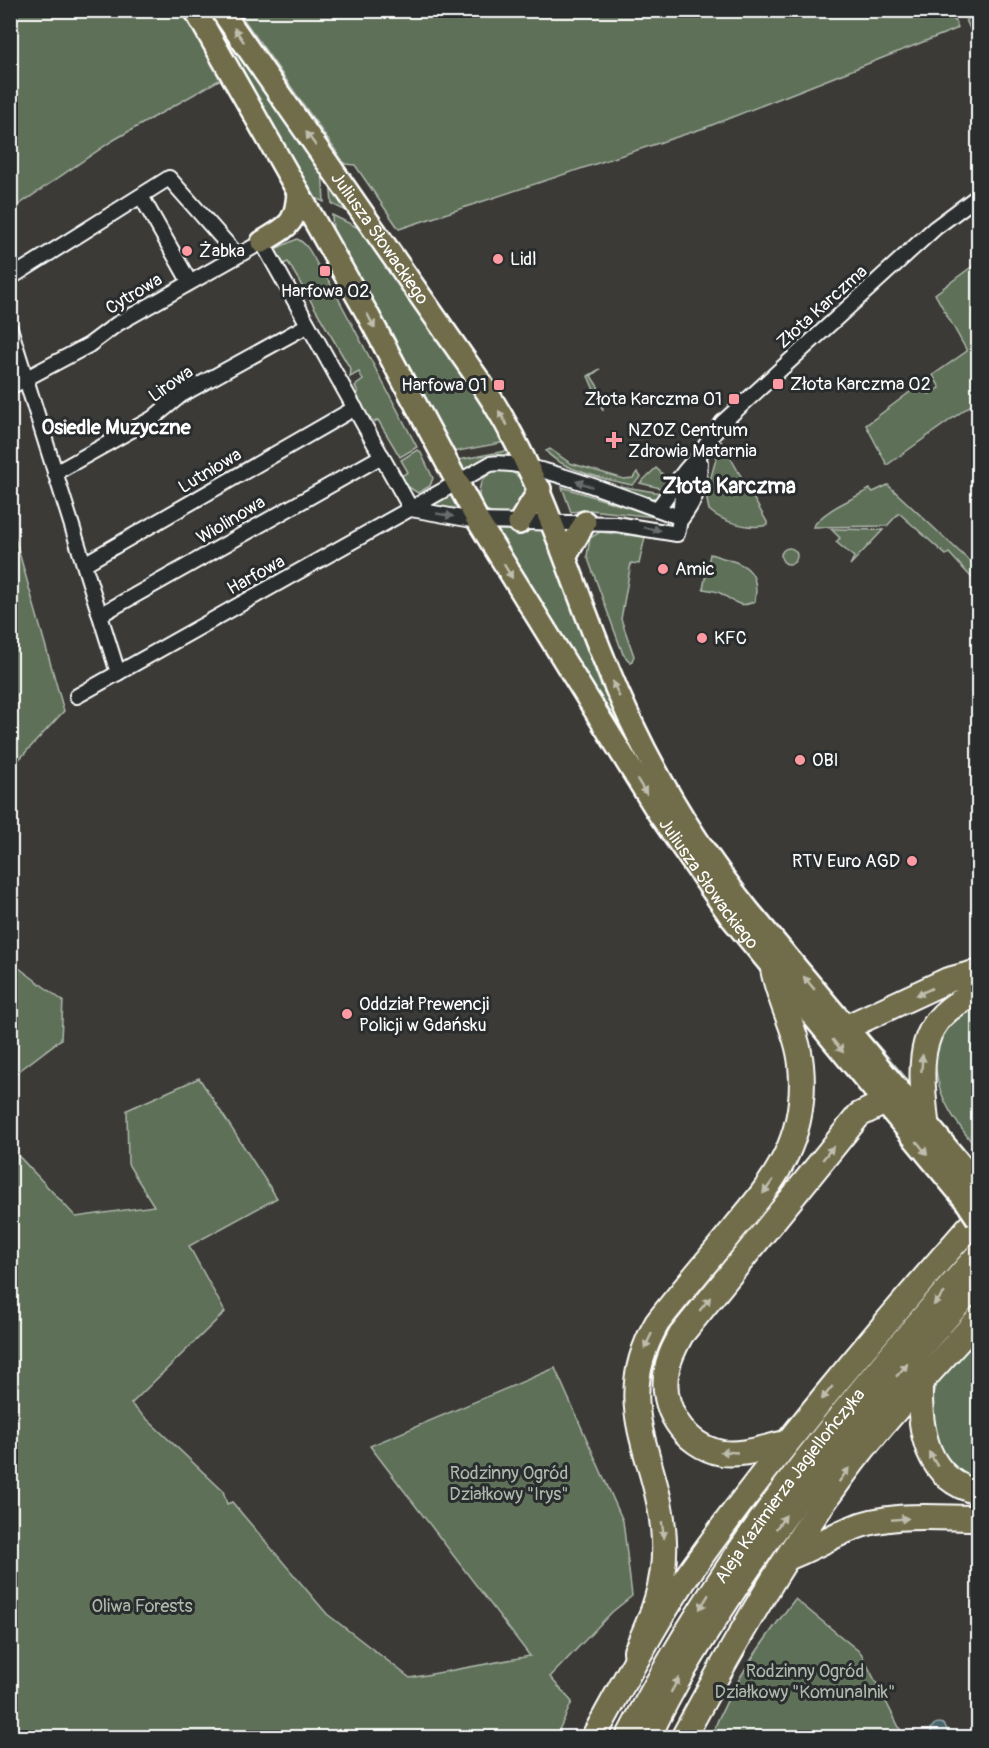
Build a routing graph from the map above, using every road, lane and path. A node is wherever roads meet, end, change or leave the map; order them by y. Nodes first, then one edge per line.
1 (195, 10) edge
2 (222, 10) edge
3 (298, 192) junction
4 (141, 196) junction
5 (978, 196) edge
6 (262, 242) junction
7 (237, 255) junction
8 (10, 278) edge
9 (189, 282) junction
10 (308, 325) junction
11 (10, 328) edge
12 (26, 379) junction
13 (10, 387) edge
14 (355, 408) junction
15 (382, 456) junction
16 (700, 456) junction
17 (531, 469) junction
18 (55, 473) junction
19 (456, 482) junction
20 (540, 489) junction
21 (411, 509) junction
22 (657, 509) junction
23 (682, 518) junction
24 (478, 521) junction
25 (553, 521) junction
26 (585, 522) junction
27 (519, 524) junction
28 (566, 556) junction
29 (84, 564) junction
30 (100, 615) junction
31 (118, 673) junction
32 (77, 696) dead end
33 (773, 969) junction
34 (978, 972) edge
35 (978, 993) edge
36 (847, 1027) junction
37 (885, 1102) junction
38 (926, 1121) junction
39 (975, 1205) edge
40 (978, 1255) edge
41 (978, 1282) edge
42 (978, 1319) edge
43 (920, 1384) junction
44 (786, 1443) junction
45 (978, 1492) edge
46 (978, 1518) edge
47 (787, 1558) junction
48 (637, 1659) junction
49 (593, 1737) edge
50 (628, 1737) edge
51 (648, 1737) edge
52 (683, 1737) edge

1 - 3 main road
17 -> 2 main road, Juliusza Słowackiego
3 - 6 main road
3 -> 19 main road
4 - 7 street
4 - 8 street
4 - 9 street
5 - 16 street, Złota Karczma
6 - 7 street, Cytrowa
6 - 10 street
7 - 9 street, Cytrowa
9 - 12 street, Cytrowa
10 - 14 street
10 - 18 street, Lirowa
11 - 12 street
12 - 13 street
12 - 18 street
14 - 15 street
14 - 29 street, Lutniowa
15 - 21 street
15 - 30 street, Wiolinowa
16 - 22 street, Złota Karczma
16 - 23 street, Złota Karczma
17 - 19 street
17 - 20 main road
22 -> 17 street
18 - 29 street
19 - 21 street, Harfowa
19 - 24 main road
20 - 25 main road, Juliusza Słowackiego
20 - 27 main road
21 -> 24 street
21 - 31 street, Harfowa
22 - 23 street
26 -> 23 street, Złota Karczma
24 - 27 street
24 -> 33 main road, Juliusza Słowackiego
25 - 26 street, Złota Karczma
25 - 27 street, Złota Karczma
25 - 28 main road, Juliusza Słowackiego
26 - 28 main road
36 -> 28 main road, Juliusza Słowackiego
29 - 30 street
30 - 31 street
31 - 32 street, Harfowa
33 -> 37 main road, Juliusza Słowackiego
33 -> 48 highway
34 -> 36 highway
38 -> 35 highway
36 - 38 main road, Juliusza Słowackiego
37 -> 39 main road, Juliusza Słowackiego
44 -> 37 highway
38 - 39 main road, Juliusza Słowackiego
39 -> 44 highway
40 -> 50 highway, Aleja Kazimierza Jagiellończyka
51 -> 41 highway, Aleja Kazimierza Jagiellończyka
42 - 43 highway
45 -> 43 highway
47 -> 43 highway
44 - 48 highway
47 -> 46 highway
47 - 52 highway
48 - 49 highway

